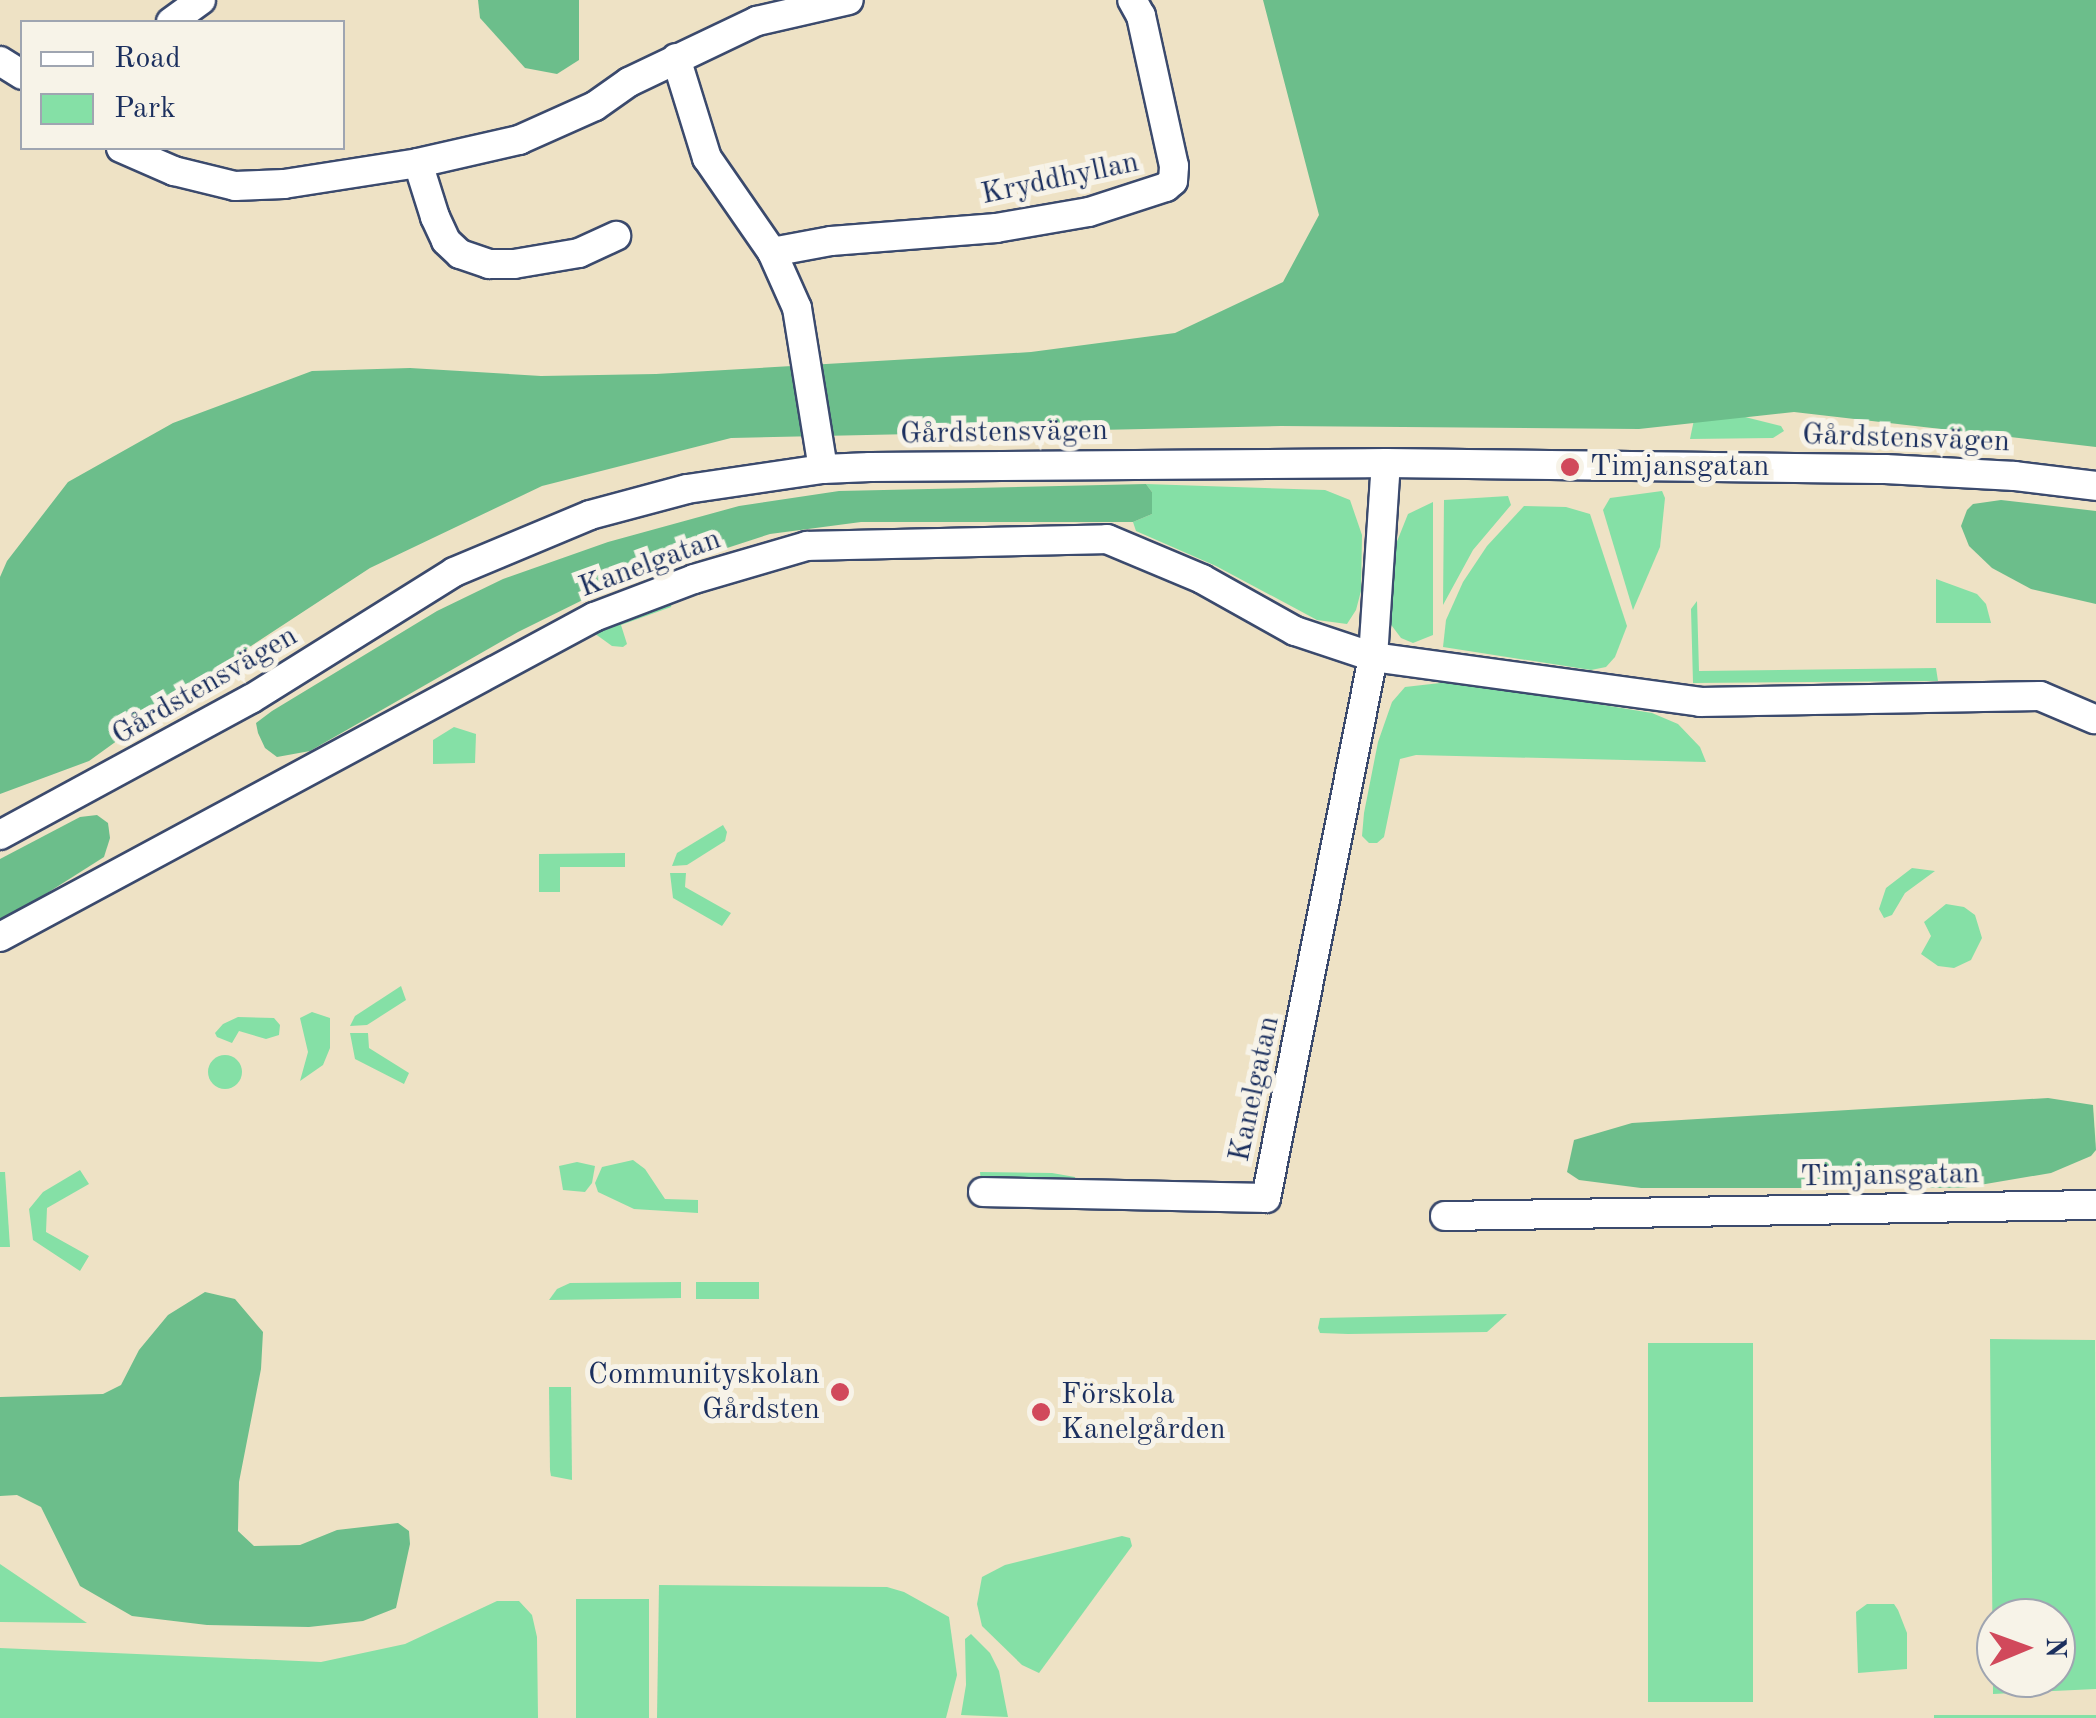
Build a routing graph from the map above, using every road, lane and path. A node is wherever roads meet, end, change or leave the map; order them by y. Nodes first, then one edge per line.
1 (201, 0) edge
2 (849, 0) edge
3 (1132, 0) edge
4 (174, 20) edge
5 (676, 58) junction
6 (126, 150) edge
7 (418, 163) junction
8 (616, 236) dead end
9 (772, 252) junction
10 (1386, 463) junction
11 (823, 468) junction
12 (2096, 486) edge
13 (1373, 657) junction
14 (2094, 720) dead end
15 (0, 834) edge
16 (0, 937) edge
17 (984, 1192) dead end
18 (2096, 1205) edge
19 (1444, 1216) dead end

1 - 4 street
2 - 5 street
3 - 9 street, Kryddhyllan
5 - 7 street
5 - 9 street
6 - 7 street
7 - 8 street
9 - 11 street
10 - 11 street, Gårdstensvägen
10 - 12 street, Gårdstensvägen
10 - 13 street, Kanelgatan
11 - 15 street, Gårdstensvägen
13 - 14 street, Kanelgatan
13 - 16 street, Kanelgatan
13 - 17 street, Kanelgatan
18 - 19 street, Timjansgatan

